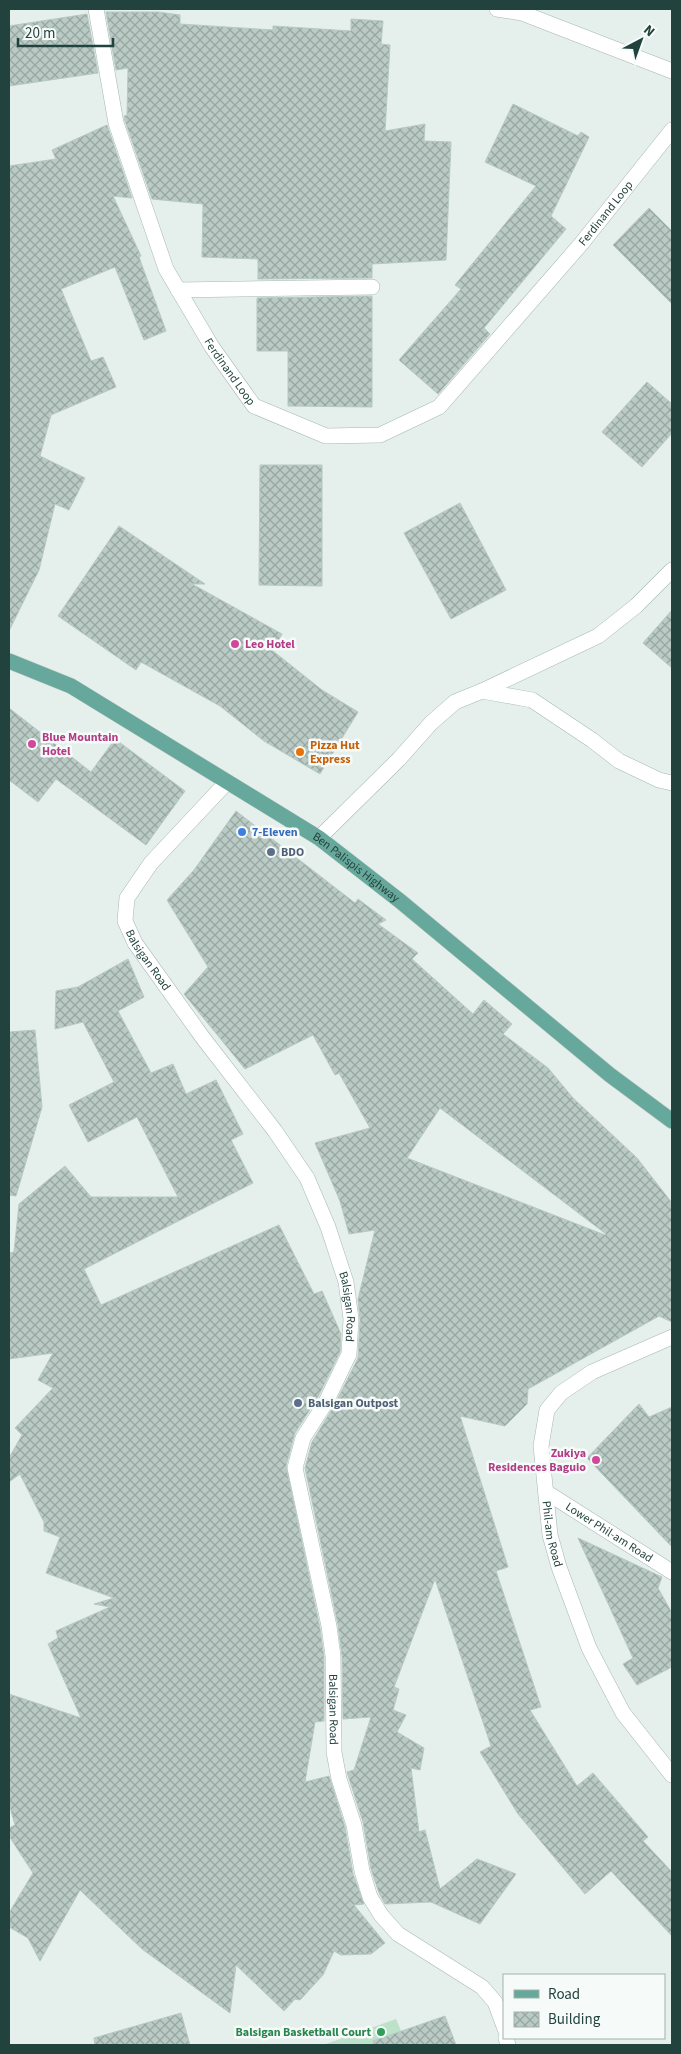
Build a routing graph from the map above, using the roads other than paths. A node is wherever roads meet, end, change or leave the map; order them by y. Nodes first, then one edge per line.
1 (96, 9) edge
2 (497, 9) edge
3 (672, 71) edge
4 (672, 130) edge
5 (372, 287) dead end
6 (178, 290) junction
7 (672, 570) edge
8 (9, 660) edge
9 (482, 691) junction
10 (227, 782) junction
11 (672, 783) edge
12 (319, 838) junction
13 (672, 1120) edge
14 (672, 1337) edge
15 (546, 1492) junction
16 (672, 1572) edge
17 (672, 1775) edge
18 (503, 2024) edge

1 - 6 street, Ferdinand Loop
2 - 3 street
4 - 6 street, Ferdinand Loop
5 - 6 street
7 - 9 street
8 - 10 main road, Ben Palispis Highway
9 - 11 street
9 - 12 street
10 - 12 main road, Ben Palispis Highway
10 - 18 street, Balsigan Road
12 - 13 main road, Ben Palispis Highway
14 - 15 street, Phil-am Road
15 - 16 street, Lower Phil-am Road
15 - 17 street, Phil-am Road

